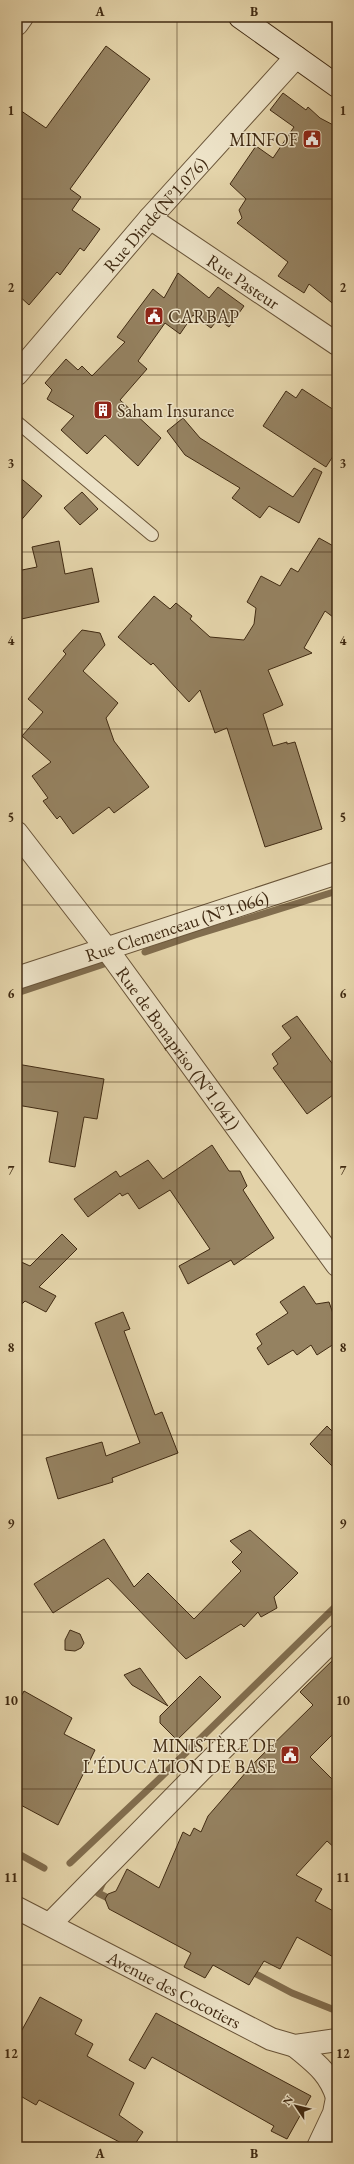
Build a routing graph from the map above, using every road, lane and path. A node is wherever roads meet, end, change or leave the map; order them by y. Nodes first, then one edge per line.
1 (22, 17) edge
2 (240, 17) edge
3 (17, 24) edge
4 (296, 57) junction
5 (337, 86) edge
6 (150, 218) junction
7 (337, 344) edge
8 (17, 374) edge
9 (17, 422) edge
10 (152, 534) dead end
11 (17, 833) edge
12 (337, 873) edge
13 (106, 948) junction
14 (17, 978) edge
15 (337, 1265) edge
16 (337, 1636) edge
17 (17, 1908) edge
18 (50, 1924) junction
19 (337, 2040) edge
20 (295, 2046) junction
21 (337, 2098) edge
22 (318, 2147) edge

1 - 3 street
2 - 4 street
4 - 5 street
4 - 6 street, Rue Dinde(N°1.076)
6 - 7 street, Rue Pasteur
6 - 8 street, Rue Dinde(N°1.076)
9 - 10 lane
11 - 13 street, Rue de Bonapriso (N°1.041)
12 - 13 street, Rue Clemenceau (N°1.066)
13 - 14 street, Rue Clemenceau (N°1.066)
13 - 15 street, Rue de Bonapriso (N°1.041)
16 - 18 street
17 - 18 street, Avenue des Cocotiers
18 - 20 street, Avenue des Cocotiers
19 - 20 street, Avenue des Cocotiers
20 - 21 street
21 - 22 street

